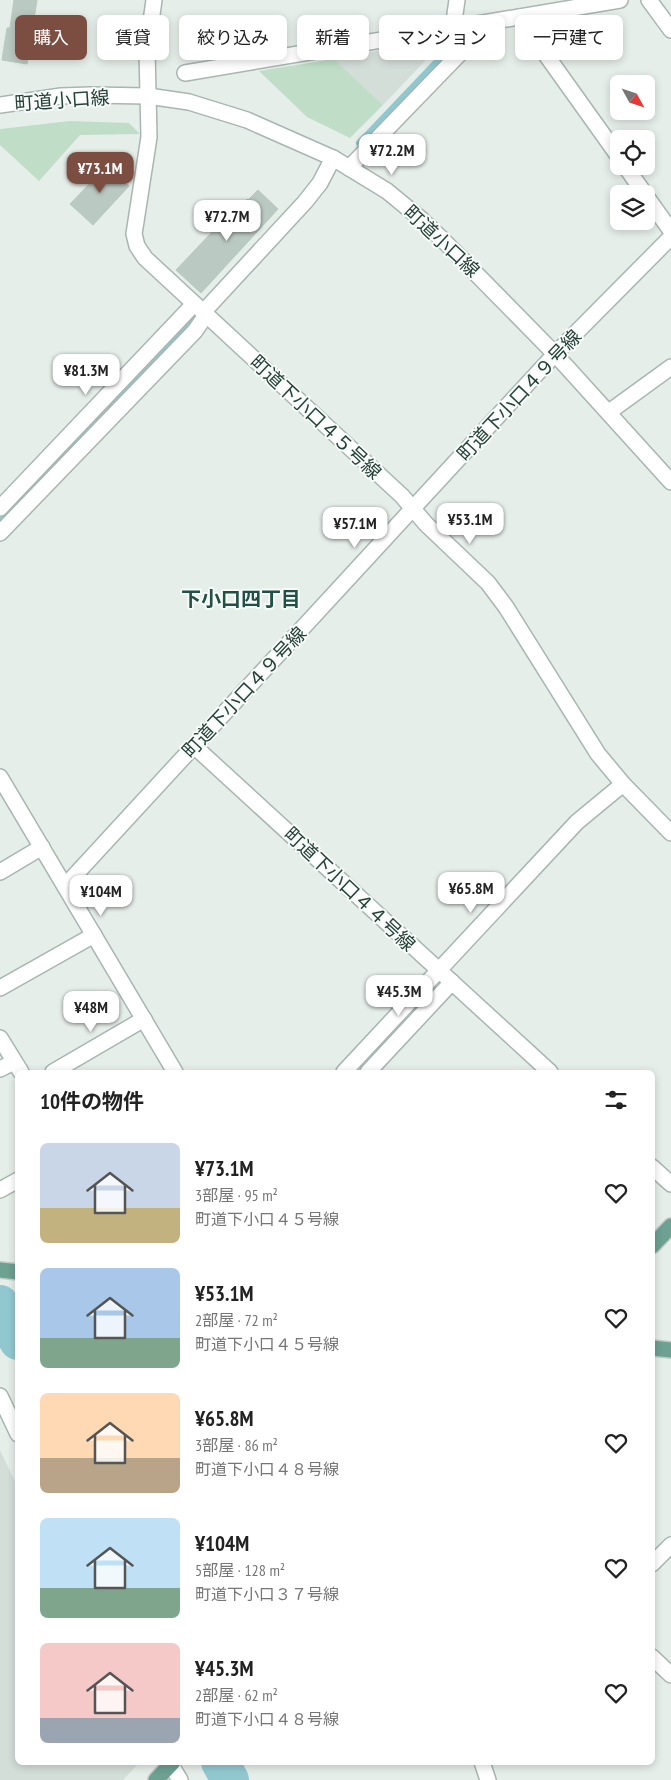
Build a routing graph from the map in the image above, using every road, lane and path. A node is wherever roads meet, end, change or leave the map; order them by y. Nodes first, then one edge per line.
1 (154, 0) edge
2 (457, 0) edge
3 (620, 0) edge
4 (649, 0) edge
5 (454, 15) edge
6 (531, 15) edge
7 (671, 30) edge
8 (379, 40) edge
9 (453, 60) edge
10 (550, 60) edge
11 (185, 73) dead end
12 (148, 96) junction
13 (0, 105) edge
14 (610, 144) edge
15 (333, 158) junction
16 (350, 168) junction
17 (655, 209) edge
18 (671, 231) edge
19 (671, 237) edge
20 (194, 304) junction
21 (206, 315) junction
22 (555, 354) junction
23 (671, 367) edge
24 (609, 412) junction
25 (671, 482) edge
26 (0, 508) edge
27 (412, 508) junction
28 (0, 533) edge
29 (194, 746) junction
30 (0, 777) edge
31 (623, 784) junction
32 (671, 833) edge
33 (42, 847) junction
34 (0, 872) edge
35 (65, 886) junction
36 (94, 935) junction
37 (439, 970) junction
38 (452, 982) junction
39 (0, 988) edge
40 (144, 1019) junction
41 (0, 1038) edge
42 (17, 1067) edge
43 (0, 1070) edge
44 (56, 1070) edge
45 (174, 1070) edge
46 (346, 1070) edge
47 (370, 1070) edge
48 (548, 1070) edge
49 (655, 1170) edge
50 (15, 1182) edge
51 (671, 1184) edge
52 (0, 1190) edge
53 (671, 1226) edge
54 (655, 1243) edge
55 (0, 1270) edge
56 (15, 1272) edge
57 (655, 1348) edge
58 (671, 1350) edge
59 (0, 1396) edge
60 (15, 1428) edge
61 (671, 1545) edge
62 (655, 1561) edge
63 (655, 1660) edge
64 (671, 1675) edge
65 (169, 1765) edge
66 (172, 1765) edge
67 (483, 1765) edge
68 (156, 1780) edge
69 (180, 1780) edge
70 (488, 1780) edge

1 - 12 street, 町道下小口４５号線
2 - 5 street
3 - 6 street
4 - 7 street
8 - 11 street
9 - 16 street
10 - 14 street
12 - 13 street, 町道小口線
12 - 15 street, 町道小口線
12 - 20 street, 町道下小口４５号線
15 - 16 street, 町道小口線
15 - 21 street
16 - 22 street, 町道小口線
17 - 18 street
19 - 22 street, 町道下小口４９号線
20 - 21 street, 町道下小口４５号線
20 - 26 street
21 - 27 street, 町道下小口４５号線
21 - 28 street
22 - 24 street, 町道小口線
22 - 27 street, 町道下小口４９号線
23 - 24 street
24 - 25 street, 町道小口線
27 - 29 street, 町道下小口４９号線
27 - 31 street, 町道下小口４５号線
29 - 35 street, 町道下小口４９号線
29 - 37 street, 町道下小口４４号線
30 - 33 street
31 - 32 street, 町道下小口４５号線
31 - 37 street
33 - 34 street
33 - 35 street
35 - 36 street
36 - 39 street
36 - 40 street
37 - 38 street, 町道下小口４４号線
37 - 46 street
38 - 47 street
38 - 48 street, 町道下小口４４号線
40 - 44 street
40 - 45 street
41 - 42 street
42 - 43 street
49 - 51 street
50 - 52 street
53 - 54 main road
55 - 56 main road
57 - 58 main road
59 - 60 street
61 - 62 street
63 - 64 street
65 - 68 main road
66 - 69 street
67 - 70 street

